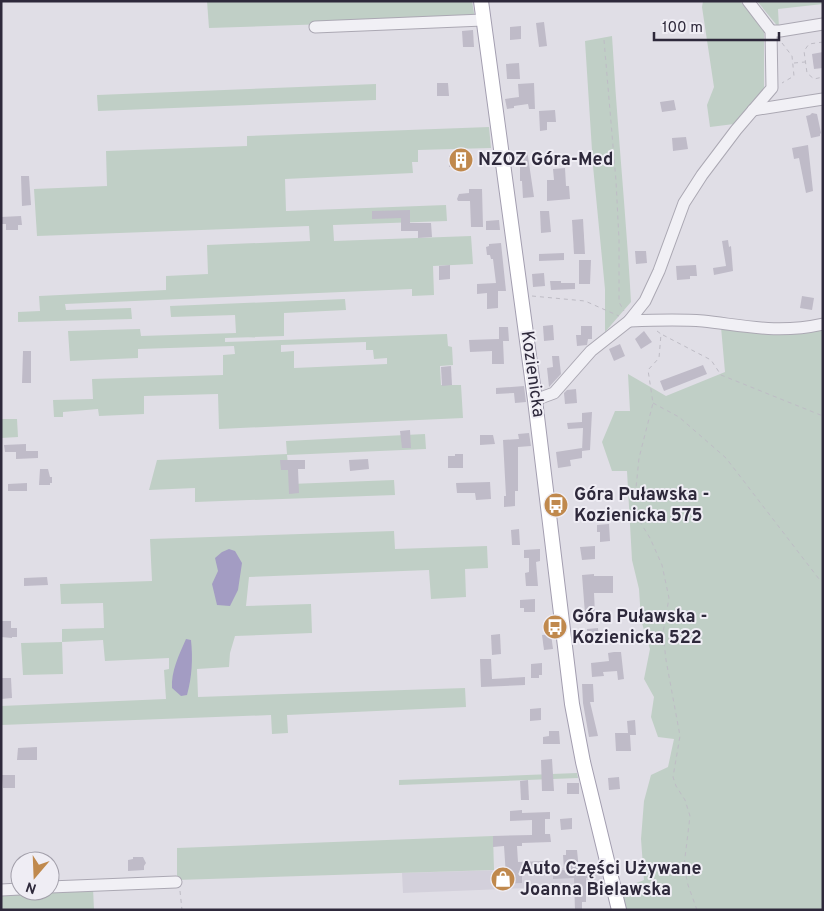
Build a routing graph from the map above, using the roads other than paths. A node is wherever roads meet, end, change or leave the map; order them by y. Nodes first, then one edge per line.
1 (481, 1) edge
2 (748, 1) edge
3 (484, 20) junction
4 (823, 24) edge
5 (315, 27) dead end
6 (771, 30) junction
7 (772, 88) junction
8 (823, 99) edge
9 (792, 104) junction
10 (753, 110) junction
11 (629, 321) junction
12 (823, 324) edge
13 (535, 400) junction
14 (176, 882) road end
15 (60, 887) edge
16 (619, 910) edge

1 - 3 main road, Kozienicka
2 - 6 street
3 - 5 street
3 - 13 main road, Kozienicka
4 - 6 street
6 - 7 street
7 - 9 street
7 - 10 street
8 - 9 street
9 - 10 street
10 - 11 street
11 - 12 street
11 - 13 street
13 - 16 main road, Kozienicka
14 - 15 street

